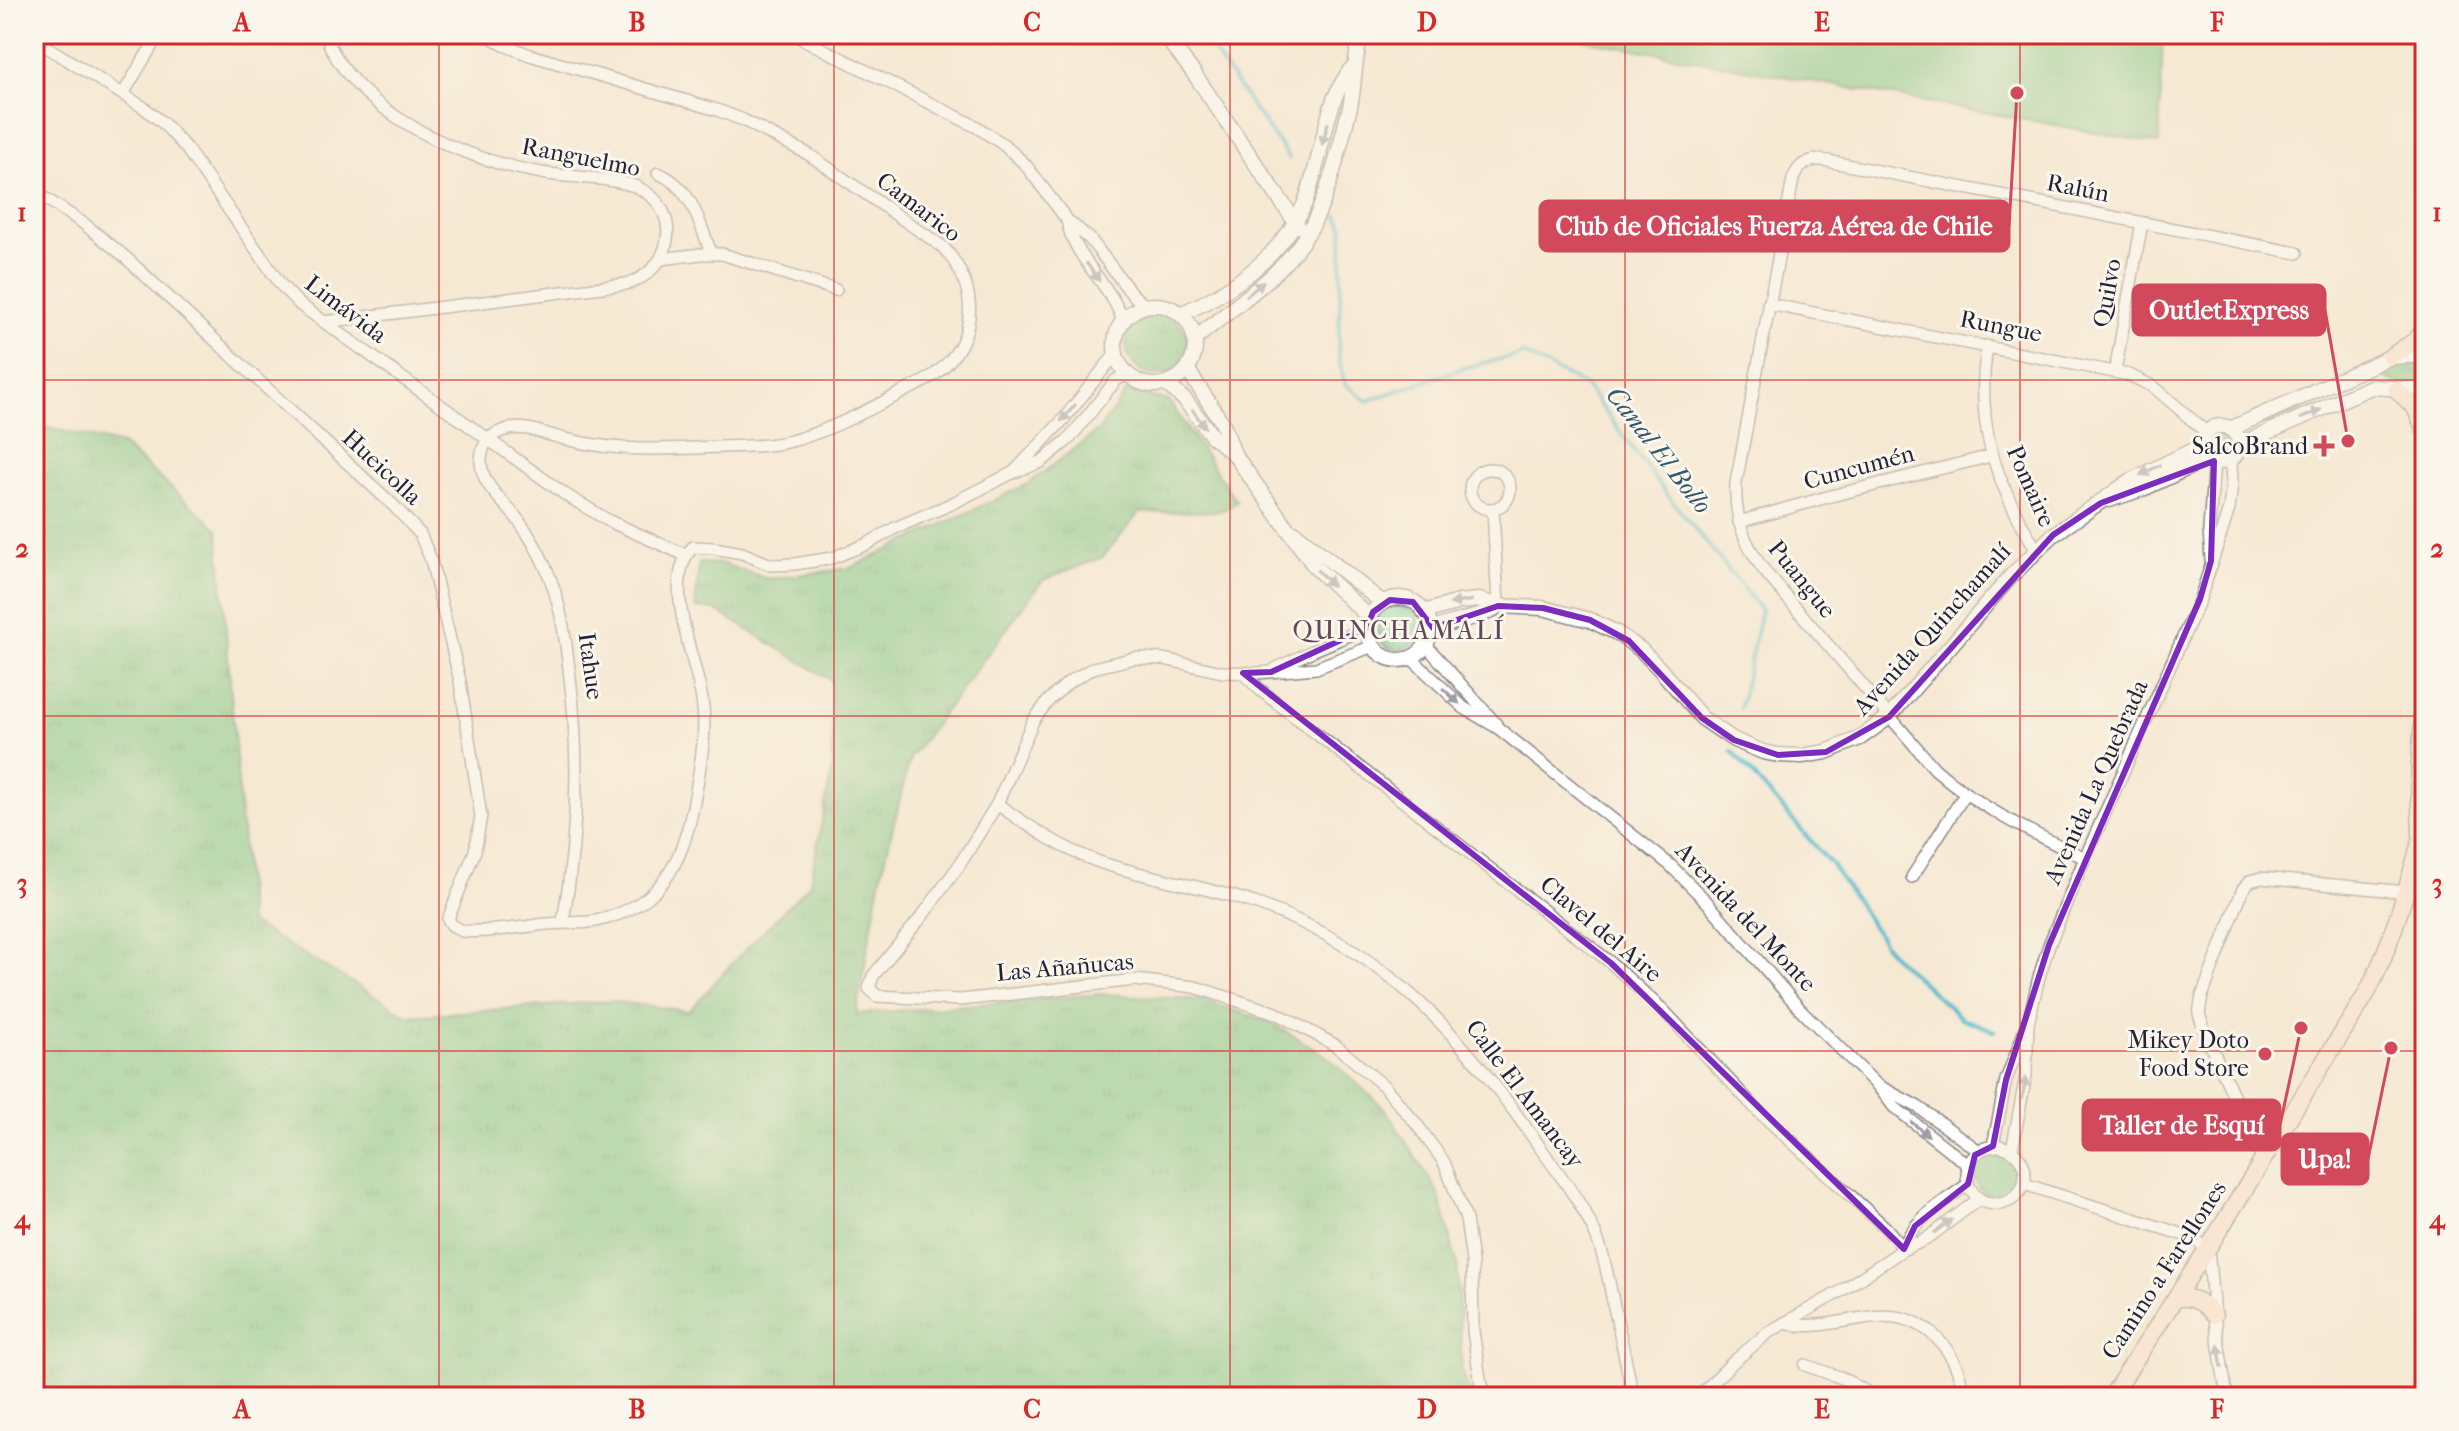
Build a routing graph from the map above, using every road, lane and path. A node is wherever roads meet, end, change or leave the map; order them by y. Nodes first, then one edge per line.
1 (159, 34) edge
2 (325, 34) edge
3 (486, 34) edge
4 (793, 34) edge
5 (1163, 34) edge
6 (1361, 34) edge
7 (35, 37) edge
8 (1354, 62) junction
9 (123, 94) junction
10 (1805, 163) joint
11 (658, 173) dead end
12 (34, 191) edge
13 (1067, 220) junction
14 (1295, 221) junction
15 (2142, 223) junction
16 (1306, 235) junction
17 (711, 253) junction
18 (2297, 253) dead end
19 (661, 259) junction
20 (836, 290) dead end
21 (1768, 304) junction
22 (1145, 306) junction
23 (1180, 314) junction
24 (324, 322) junction
25 (1123, 322) junction
26 (2425, 330) edge
27 (1195, 339) junction
28 (1987, 346) junction
29 (1117, 352) junction
30 (2425, 355) edge
31 (2390, 357) junction
32 (2374, 366) junction
33 (1187, 369) junction
34 (2115, 371) junction
35 (1128, 374) junction
36 (1165, 383) junction
37 (2390, 388) junction
38 (2425, 390) edge
39 (2230, 429) junction
40 (2425, 430) edge
41 (488, 439) junction
42 (2239, 445) junction
43 (2208, 449) junction
44 (1234, 454) junction
45 (1991, 456) junction
46 (2231, 460) junction
47 (1012, 473) junction
48 (1493, 509) dead end
49 (1739, 522) junction
50 (1290, 530) junction
51 (2036, 549) junction
52 (685, 555) junction
53 (2211, 561) junction
54 (1383, 603) junction
55 (1498, 606) junction
56 (1424, 612) junction
57 (1369, 622) junction
58 (1427, 638) junction
59 (1373, 646) junction
60 (1410, 657) junction
61 (1271, 672) junction
62 (1243, 673) junction
63 (2425, 681) edge
64 (1889, 717) junction
65 (1498, 728) junction
66 (1965, 794) junction
67 (997, 804) junction
68 (2423, 832) edge
69 (2085, 858) junction
70 (1912, 877) dead end
71 (2425, 880) edge
72 (2406, 892) junction
73 (563, 922) junction
74 (2028, 1024) junction
75 (1878, 1086) junction
76 (1993, 1146) junction
77 (2012, 1150) junction
78 (1979, 1151) junction
79 (2263, 1161) junction
80 (1968, 1165) junction
81 (1968, 1184) junction
82 (2024, 1184) junction
83 (1979, 1199) junction
84 (2208, 1248) junction
85 (1904, 1249) junction
86 (2176, 1298) junction
87 (2214, 1315) junction
88 (1784, 1323) junction
89 (1805, 1365) dead end
90 (1486, 1397) edge
91 (1633, 1397) edge
92 (1698, 1397) edge
93 (1876, 1397) edge
94 (1963, 1397) edge
95 (2111, 1397) edge
96 (2227, 1397) edge

1 - 9 street
2 - 19 street, Ranguelmo
3 - 41 street, Camarico
4 - 13 street
5 - 14 street
6 - 8 street
7 - 9 street, Limávida
8 -> 14 street
8 - 16 street
9 - 24 street, Limávida
10 - 15 street, Ralún
10 - 21 street, Puangue
11 - 17 street
12 - 73 street, Hueicolla
13 - 22 street
13 -> 25 street
14 - 16 street
14 - 23 street
15 - 18 street, Ralún
15 - 34 street, Quilvo
27 -> 16 street
17 - 19 street
17 - 20 street
19 - 24 street
21 - 28 street, Rungue
21 - 49 street, Puangue
22 - 23 street
22 - 25 street
23 - 27 street
24 - 41 street, Limávida
25 - 29 street
26 - 31 main road
27 - 33 street
28 - 34 street, Rungue
28 - 45 street, Pomaire
29 - 35 street
29 -> 47 street
30 - 31 street
31 - 32 street
32 - 37 street
32 - 39 street
33 - 36 street
33 - 44 street
34 - 43 street, Rungue
35 - 36 street
35 - 47 street
36 -> 44 street
37 - 38 street
37 - 40 main road
42 -> 37 street
39 - 42 street
39 - 43 street
41 - 52 street, Limávida
41 - 73 street, Itahue
42 - 46 street
43 - 46 street
43 - 51 street, Avenida Quinchamalí
43 - 53 street, Avenida La Quebrada
44 - 50 street
45 - 49 street, Cuncumén
45 - 51 street, Pomaire
46 - 53 street, Avenida La Quebrada
47 - 52 street
48 - 55 street
49 - 64 street, Puangue
50 - 54 street
50 -> 57 street
51 - 64 street, Avenida Quinchamalí
52 - 73 street
53 - 69 street, Avenida La Quebrada
54 - 56 street
54 - 57 street
55 -> 56 street, Avenida Quinchamalí
55 - 58 street, Avenida Quinchamalí
55 - 64 street, Avenida Quinchamalí
56 - 58 street
57 - 59 street
57 - 61 street
58 - 60 street
58 - 65 street, Avenida del Monte
59 - 60 street
59 - 61 street
60 -> 65 street, Avenida del Monte
61 - 62 street
62 - 67 street
62 - 85 street, Clavel del Aire
63 - 68 main road, Camino a Farellones
64 - 66 street, Puangue
65 - 75 street, Avenida del Monte
66 - 69 street, Puangue
66 - 70 street
67 - 90 street, Las Añañucas
67 - 91 street, Calle El Amancay
68 - 71 street
68 - 72 main road, Camino a Farellones
69 - 74 street, Avenida La Quebrada
72 - 79 main road, Camino a Farellones
72 - 79 street
74 - 76 street, Avenida La Quebrada
77 -> 74 street, Avenida La Quebrada
75 - 78 street, Avenida del Monte
75 -> 80 street, Avenida del Monte
76 - 77 street
76 - 78 street
77 - 82 street
78 - 80 street
79 - 84 main road, Camino a Farellones
80 - 81 street
81 - 83 street
81 - 85 street
82 - 83 street
82 - 84 street
85 -> 83 street
84 - 86 main road, Camino a Farellones
84 - 87 street
85 - 88 street
86 - 87 main road
86 - 95 main road, Camino a Farellones
96 -> 87 street
88 - 92 street
88 - 94 street
89 - 93 street

